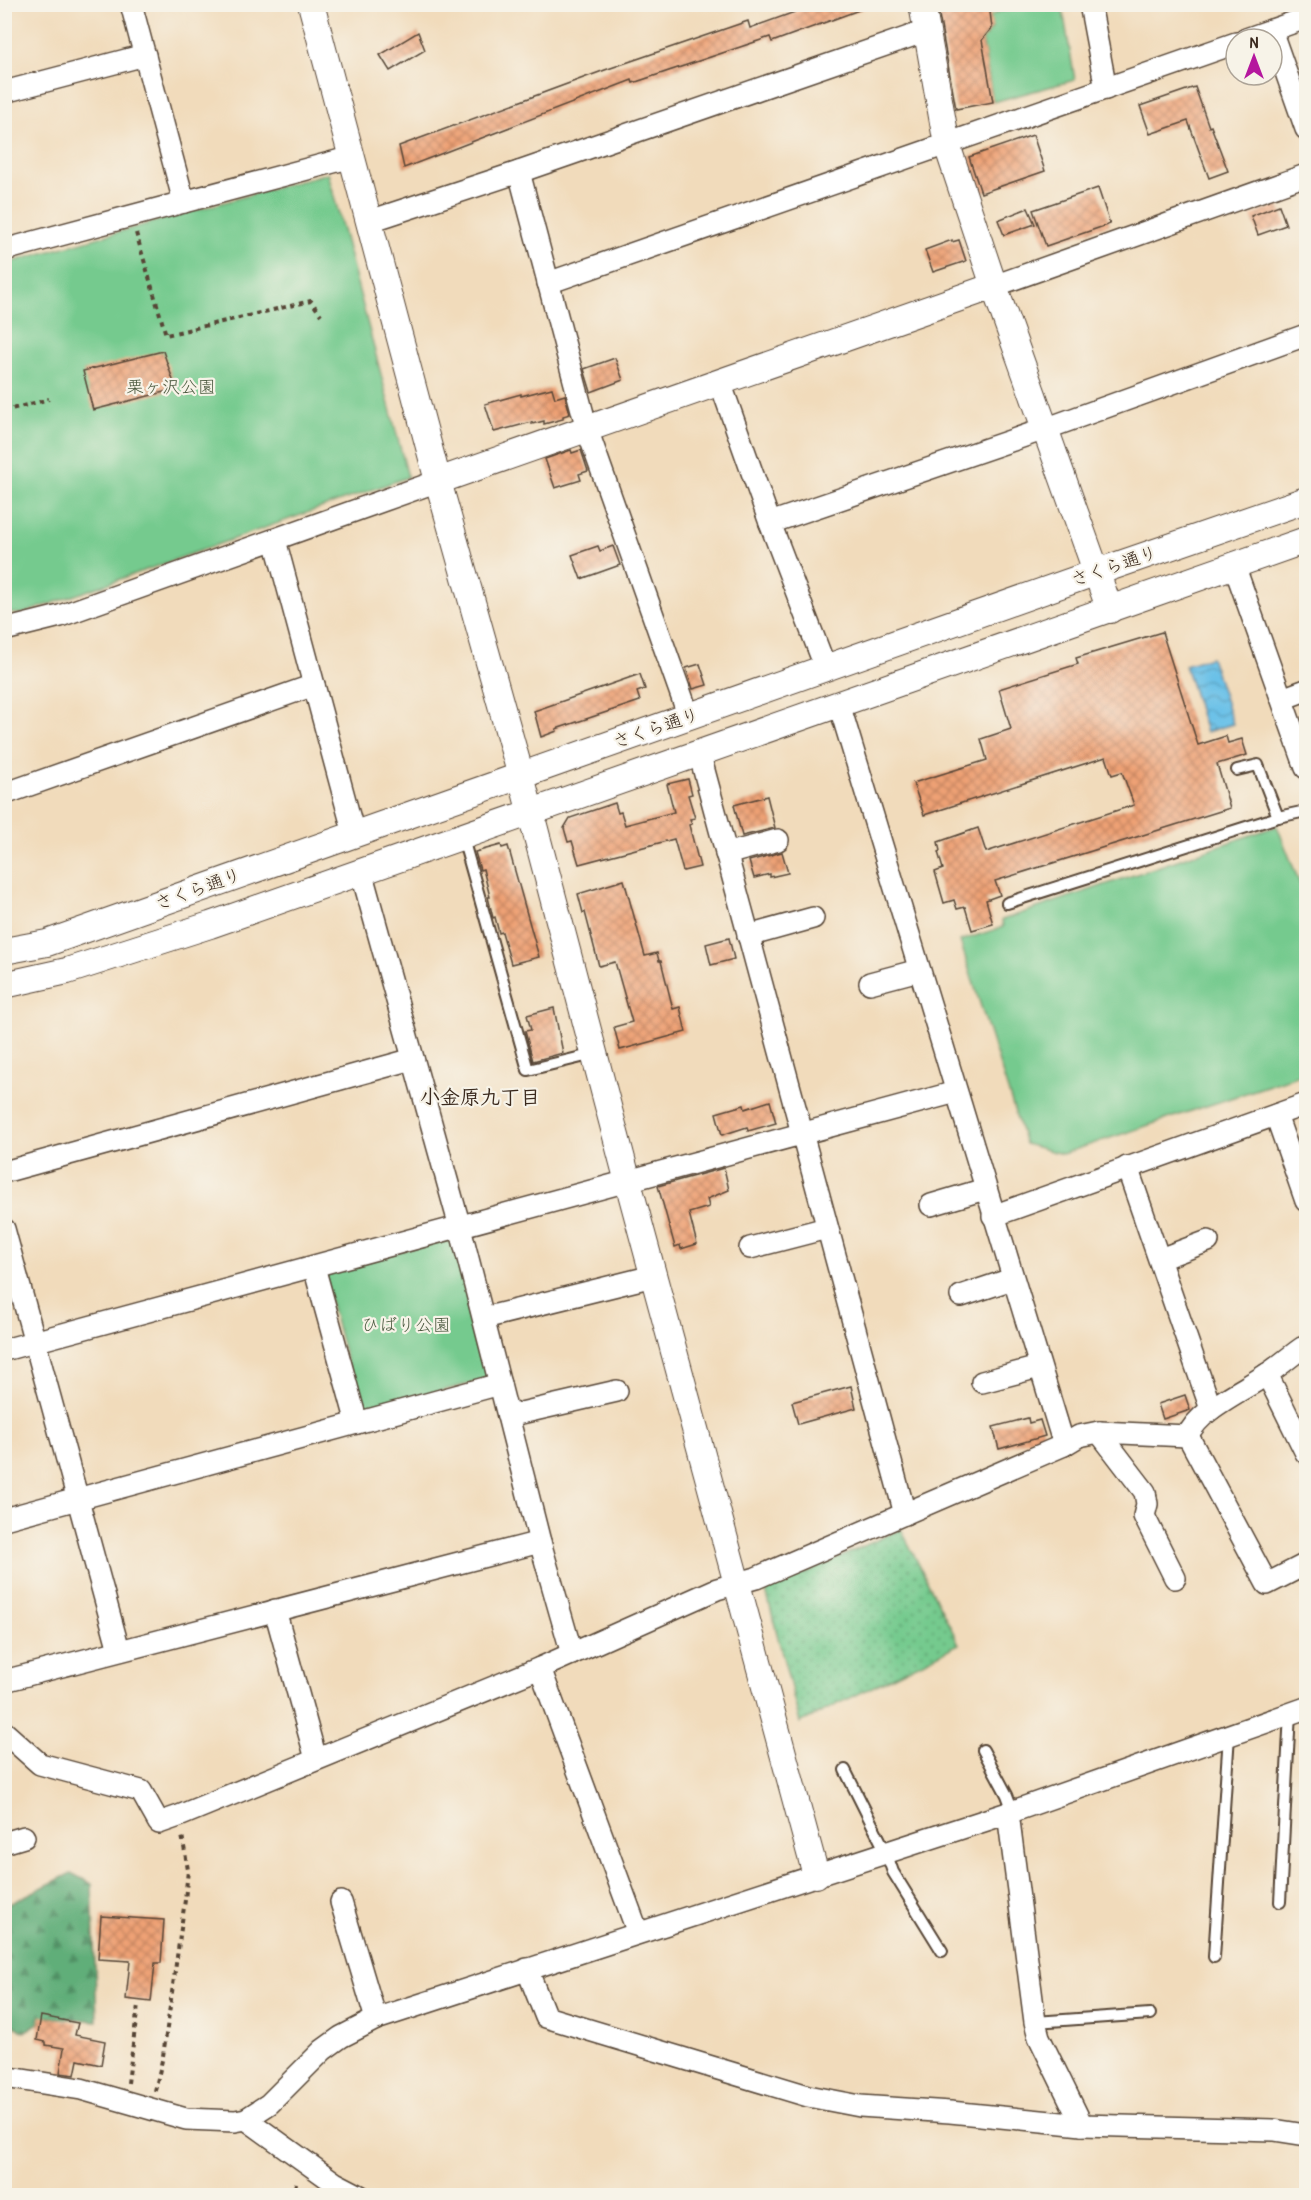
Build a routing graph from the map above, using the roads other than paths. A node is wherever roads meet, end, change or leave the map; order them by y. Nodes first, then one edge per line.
1 (131, 4) edge
2 (311, 4) edge
3 (922, 4) edge
4 (1090, 4) edge
5 (1306, 18) edge
6 (1280, 27) edge
7 (926, 31) junction
8 (1224, 47) edge
9 (145, 55) junction
10 (1284, 67) edge
11 (1106, 89) junction
12 (4, 92) edge
13 (1306, 129) edge
14 (946, 145) junction
15 (352, 157) junction
16 (519, 172) junction
17 (1306, 175) edge
18 (183, 202) junction
19 (370, 221) junction
20 (4, 250) edge
21 (548, 283) junction
22 (994, 286) junction
23 (1306, 335) edge
24 (720, 382) junction
25 (587, 429) junction
26 (1045, 429) junction
27 (438, 481) junction
28 (1306, 501) edge
29 (770, 524) junction
30 (274, 540) junction
31 (1306, 540) edge
32 (1234, 565) junction
33 (1097, 572) junction
34 (1110, 610) junction
35 (4, 630) edge
36 (826, 669) junction
37 (314, 685) junction
38 (1306, 690) edge
39 (1282, 699) junction
40 (839, 704) junction
41 (689, 717) junction
42 (699, 752) junction
43 (1306, 768) edge
44 (1237, 770) dead end
45 (521, 776) junction
46 (4, 794) edge
47 (530, 811) junction
48 (1306, 811) edge
49 (1278, 818) junction
50 (354, 834) junction
51 (462, 835) junction
52 (778, 840) dead end
53 (726, 854) junction
54 (361, 871) junction
55 (1007, 903) dead end
56 (813, 918) dead end
57 (748, 936) junction
58 (4, 951) edge
59 (919, 970) junction
60 (870, 983) dead end
61 (4, 985) edge
62 (594, 1053) junction
63 (413, 1059) junction
64 (956, 1092) junction
65 (1306, 1104) edge
66 (1276, 1115) junction
67 (802, 1134) junction
68 (1127, 1167) junction
69 (4, 1172) edge
70 (628, 1182) junction
71 (985, 1189) junction
72 (1306, 1202) edge
73 (931, 1205) dead end
74 (993, 1216) junction
75 (460, 1227) junction
76 (827, 1228) junction
77 (4, 1229) edge
78 (1208, 1241) dead end
79 (750, 1248) dead end
80 (1160, 1259) junction
81 (314, 1267) junction
82 (653, 1276) junction
83 (1012, 1279) junction
84 (961, 1296) dead end
85 (484, 1318) junction
86 (36, 1342) junction
87 (1306, 1347) edge
88 (4, 1350) edge
89 (1039, 1367) junction
90 (1267, 1374) junction
91 (982, 1382) dead end
92 (500, 1384) junction
93 (617, 1391) dead end
94 (1212, 1410) junction
95 (508, 1416) junction
96 (357, 1423) junction
97 (1099, 1432) junction
98 (1188, 1436) junction
99 (1064, 1445) junction
100 (1306, 1453) edge
101 (77, 1499) junction
102 (905, 1514) junction
103 (4, 1519) edge
104 (540, 1542) junction
105 (1306, 1564) edge
106 (1175, 1578) dead end
107 (736, 1583) junction
108 (275, 1611) junction
109 (119, 1650) junction
110 (572, 1654) junction
111 (540, 1668) junction
112 (4, 1682) edge
113 (1298, 1711) edge
114 (4, 1732) edge
115 (1228, 1735) junction
116 (984, 1750) dead end
117 (316, 1759) junction
118 (845, 1770) dead end
119 (1011, 1812) junction
120 (886, 1852) junction
121 (816, 1875) junction
122 (341, 1902) dead end
123 (1280, 1902) dead end
124 (638, 1933) junction
125 (942, 1951) dead end
126 (1214, 1957) dead end
127 (527, 1969) junction
128 (1150, 2014) dead end
129 (376, 2019) junction
130 (1035, 2022) junction
131 (4, 2077) edge
132 (246, 2119) junction
133 (1082, 2125) junction
134 (1306, 2135) edge
135 (360, 2196) edge

1 - 9 street
2 - 15 street
3 - 7 street
4 - 11 street
5 - 6 street
7 - 14 street
7 - 16 street
8 - 11 street
9 - 12 street
9 - 18 street
10 - 13 street
11 - 14 street
14 - 21 street
14 - 22 street
15 - 18 street
15 - 19 street
16 - 19 street
16 - 21 street
17 - 22 street
18 - 20 street
19 - 27 street
21 - 25 street
22 - 24 street
22 - 26 street
23 - 26 street
24 - 25 street
24 - 29 street
25 - 27 street
25 - 41 street
26 - 29 street
26 - 33 street
27 - 30 street
27 - 45 street
28 - 33 street, さくら通り
29 - 36 street
30 - 35 street
30 - 37 street
31 - 32 street, さくら通り
32 - 34 street, さくら通り
32 - 39 street
33 - 34 street
33 - 36 street, さくら通り
34 - 40 street, さくら通り
36 - 40 street
36 - 41 street, さくら通り
37 - 46 street
37 - 50 street
38 - 39 street
39 - 43 street
40 - 42 street, さくら通り
40 - 59 street
41 - 45 street, さくら通り
42 - 47 street, さくら通り
42 - 53 street
44 - 49 lane
45 - 47 street
45 - 50 street, さくら通り
47 - 51 street, さくら通り
47 - 62 street
48 - 49 lane
49 - 55 lane
50 - 58 street, さくら通り
51 - 54 street, さくら通り
51 - 62 lane
52 - 53 street
53 - 57 street
54 - 61 street, さくら通り
54 - 63 street
56 - 57 street
57 - 67 street
59 - 60 street
59 - 64 street
62 - 70 street
63 - 69 street
63 - 75 street
64 - 67 street
64 - 71 street
65 - 66 street
66 - 68 street
66 - 72 street
67 - 70 street
67 - 76 street
68 - 74 street
68 - 80 street
70 - 75 street
70 - 82 street
71 - 73 street
71 - 74 street
74 - 83 street
75 - 81 street
75 - 85 street
76 - 79 street
76 - 102 street
77 - 86 street
78 - 80 street
80 - 94 street
81 - 86 street
81 - 96 street
82 - 85 street
82 - 107 street
83 - 84 street
83 - 89 street
85 - 92 street
86 - 88 street
86 - 101 street
87 - 90 street
89 - 91 street
89 - 99 street
90 - 94 street
90 - 100 street
92 - 95 street
92 - 96 street
93 - 95 street
94 - 98 street
95 - 104 street
96 - 101 street
97 - 98 street
97 - 99 street
97 - 106 street
98 - 105 street
99 - 102 street
101 - 103 street
101 - 109 street
102 - 107 street
104 - 108 street
104 - 110 street
107 - 110 street
107 - 121 street
108 - 109 street
108 - 117 street
109 - 112 street
110 - 111 street
111 - 117 street
111 - 124 street
113 - 115 street
113 - 123 lane
114 - 117 street
115 - 119 street
115 - 126 lane
116 - 119 lane
118 - 120 lane
119 - 120 street
119 - 130 street
120 - 121 street
120 - 125 lane
121 - 124 street
122 - 129 street
124 - 127 street
127 - 129 street
127 - 133 street
128 - 130 lane
129 - 132 street
130 - 133 street
131 - 132 street
132 - 135 street
133 - 134 street

